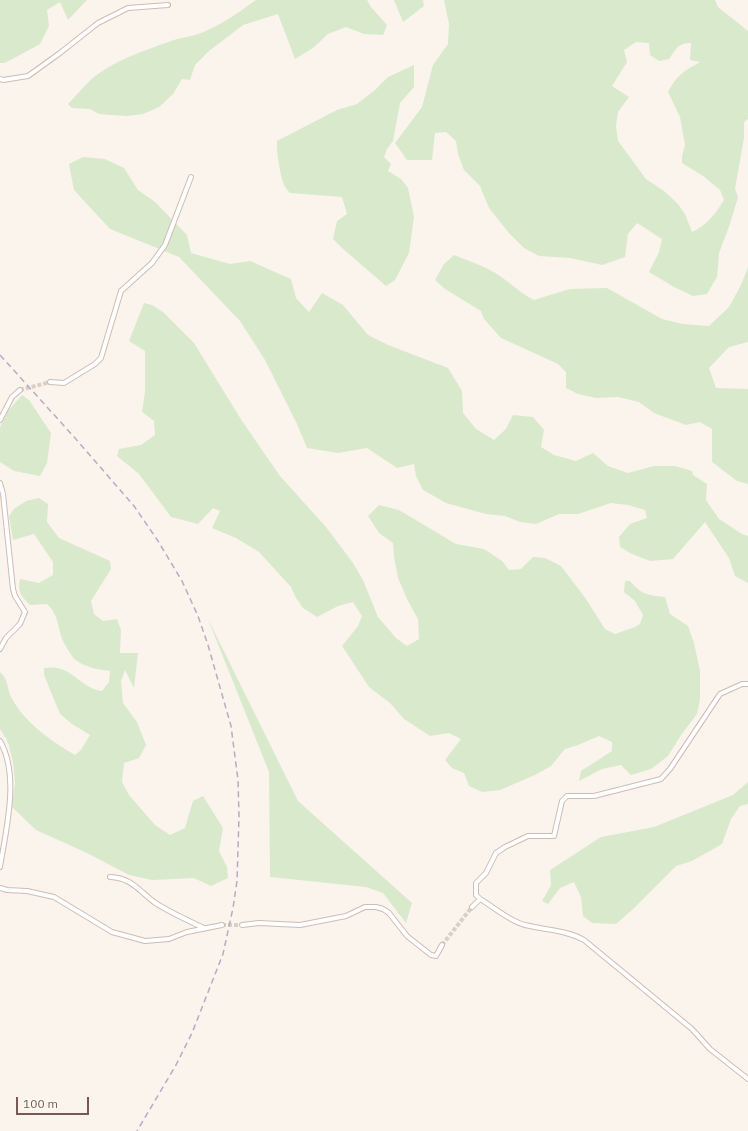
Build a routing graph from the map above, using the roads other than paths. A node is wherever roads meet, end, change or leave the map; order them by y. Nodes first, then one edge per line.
1 (168, 5) dead end
2 (0, 79) edge
3 (192, 177) dead end
4 (50, 382) tunnel mouth
5 (20, 390) tunnel mouth
6 (0, 420) edge
7 (0, 483) edge
8 (0, 649) edge
9 (748, 684) edge
10 (0, 741) edge
11 (0, 867) edge
12 (110, 877) dead end
13 (0, 888) edge
14 (480, 898) junction
15 (472, 908) tunnel mouth
16 (222, 925) tunnel mouth
17 (242, 925) tunnel mouth
18 (204, 928) junction
19 (442, 945) tunnel mouth
20 (748, 1079) edge

1 - 2 street
3 - 4 street
5 - 6 street
7 - 8 street
9 - 14 street
10 - 11 street
12 - 18 street
13 - 18 street
14 - 15 street
14 - 20 street
16 - 18 street
17 - 19 street

